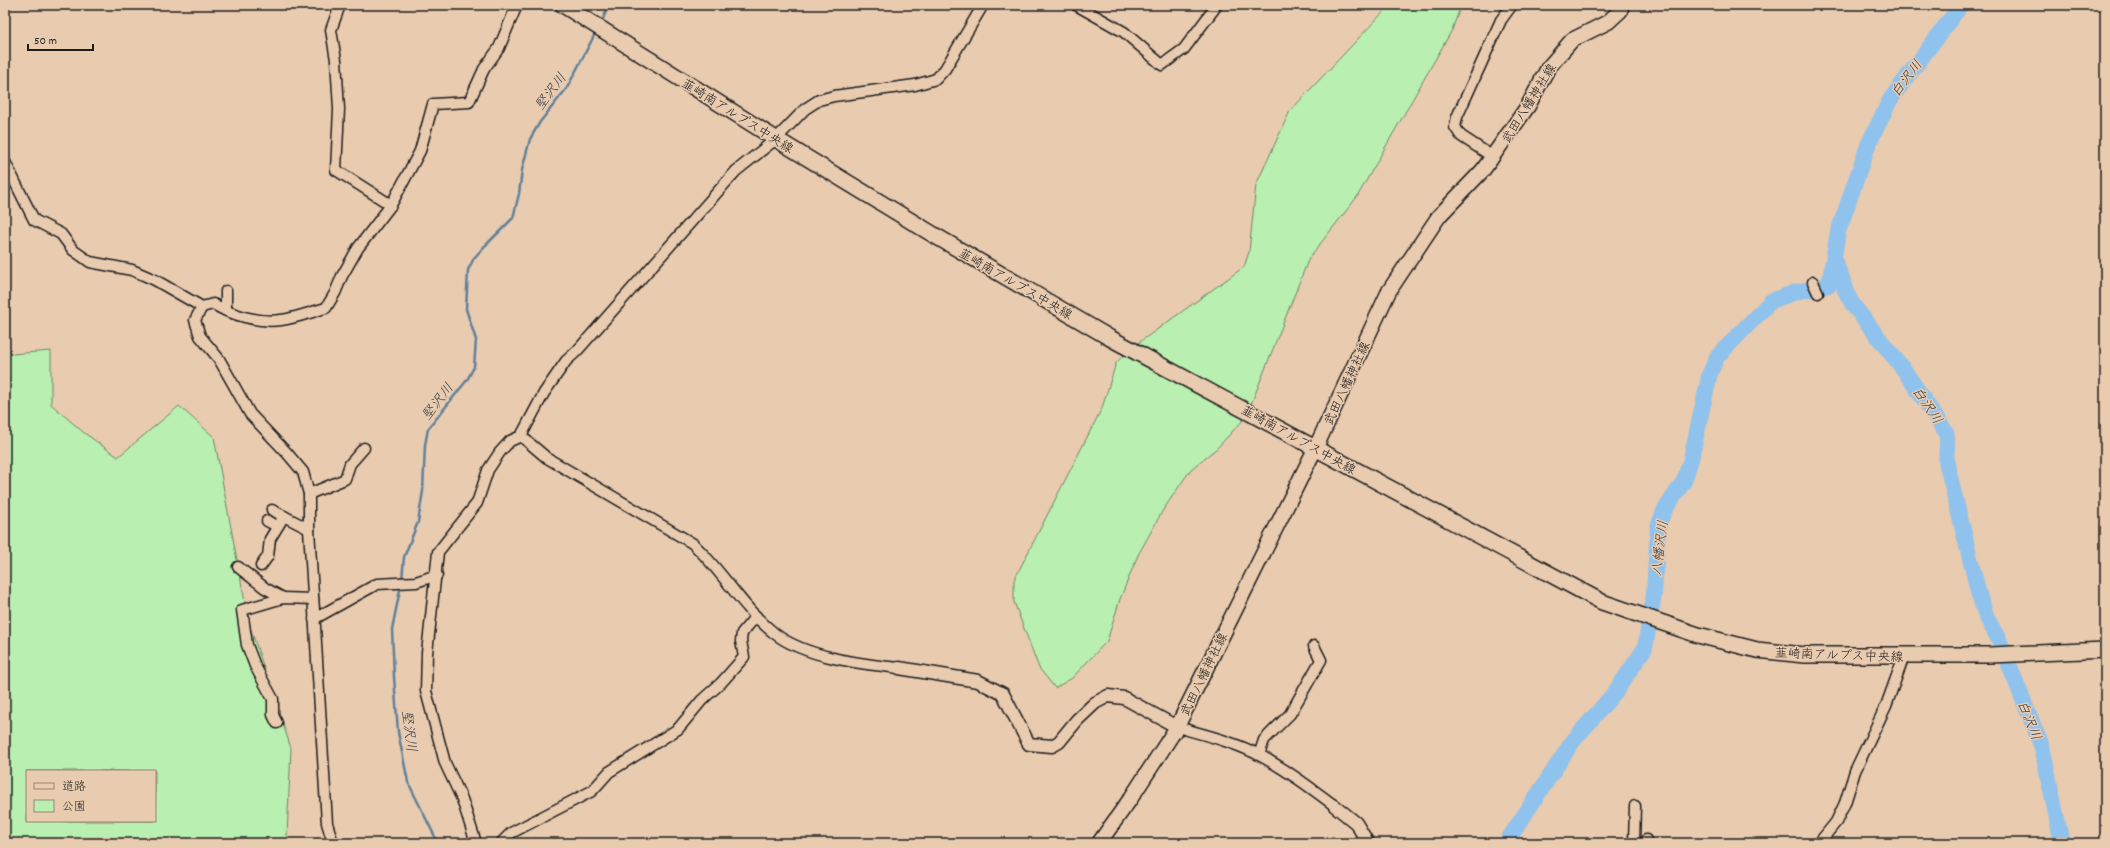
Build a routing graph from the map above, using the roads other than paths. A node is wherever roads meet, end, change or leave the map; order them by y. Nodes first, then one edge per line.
1 (340, 5) edge
2 (517, 5) edge
3 (983, 5) edge
4 (1076, 5) edge
5 (1217, 5) edge
6 (1512, 5) edge
7 (1622, 5) edge
8 (569, 9) edge
9 (776, 139) junction
10 (1493, 157) junction
11 (5, 162) edge
12 (391, 205) junction
13 (1813, 282) dead end
14 (226, 291) dead end
15 (1818, 293) dead end
16 (202, 307) junction
17 (226, 311) junction
18 (521, 436) junction
19 (364, 448) dead end
20 (1316, 448) junction
21 (309, 494) junction
22 (272, 510) dead end
23 (284, 516) junction
24 (267, 521) dead end
25 (277, 526) junction
26 (309, 529) junction
27 (261, 566) dead end
28 (238, 567) dead end
29 (437, 575) junction
30 (283, 598) junction
31 (313, 600) junction
32 (756, 616) junction
33 (314, 619) junction
34 (1314, 646) dead end
35 (2105, 650) edge
36 (1904, 656) junction
37 (899, 668) joint
38 (277, 723) dead end
39 (1177, 727) junction
40 (1259, 755) junction
41 (1335, 806) joint
42 (1636, 806) dead end
43 (333, 843) edge
44 (476, 843) edge
45 (501, 843) edge
46 (1099, 843) edge
47 (1368, 843) edge
48 (1634, 843) edge
49 (1819, 843) edge

1 - 12 street
2 - 12 street
3 - 9 street
4 - 5 street
6 - 10 street
7 - 10 main road, 武田八幡神社線
8 - 9 main road, 韮崎南アルプス中央線
9 - 18 street
9 - 20 main road, 韮崎南アルプス中央線
10 - 20 main road, 武田八幡神社線
11 - 16 street
12 - 17 street
13 - 15 street
14 - 17 street
16 - 17 street
16 - 21 street
18 - 29 street
18 - 32 street
19 - 21 street
20 - 36 main road, 韮崎南アルプス中央線
20 - 39 main road, 武田八幡神社線
21 - 26 street
22 - 23 street
23 - 25 street
23 - 26 street
24 - 25 street
25 - 27 street
26 - 31 street
28 - 30 street
29 - 33 street
29 - 44 street
30 - 31 street
30 - 38 street
31 - 33 street
32 - 37 street
32 - 45 street
33 - 43 street
34 - 40 street
35 - 36 main road, 韮崎南アルプス中央線
36 - 49 street
37 - 39 street
39 - 40 street
39 - 46 main road, 武田八幡神社線
40 - 41 street
41 - 47 street
42 - 48 street

